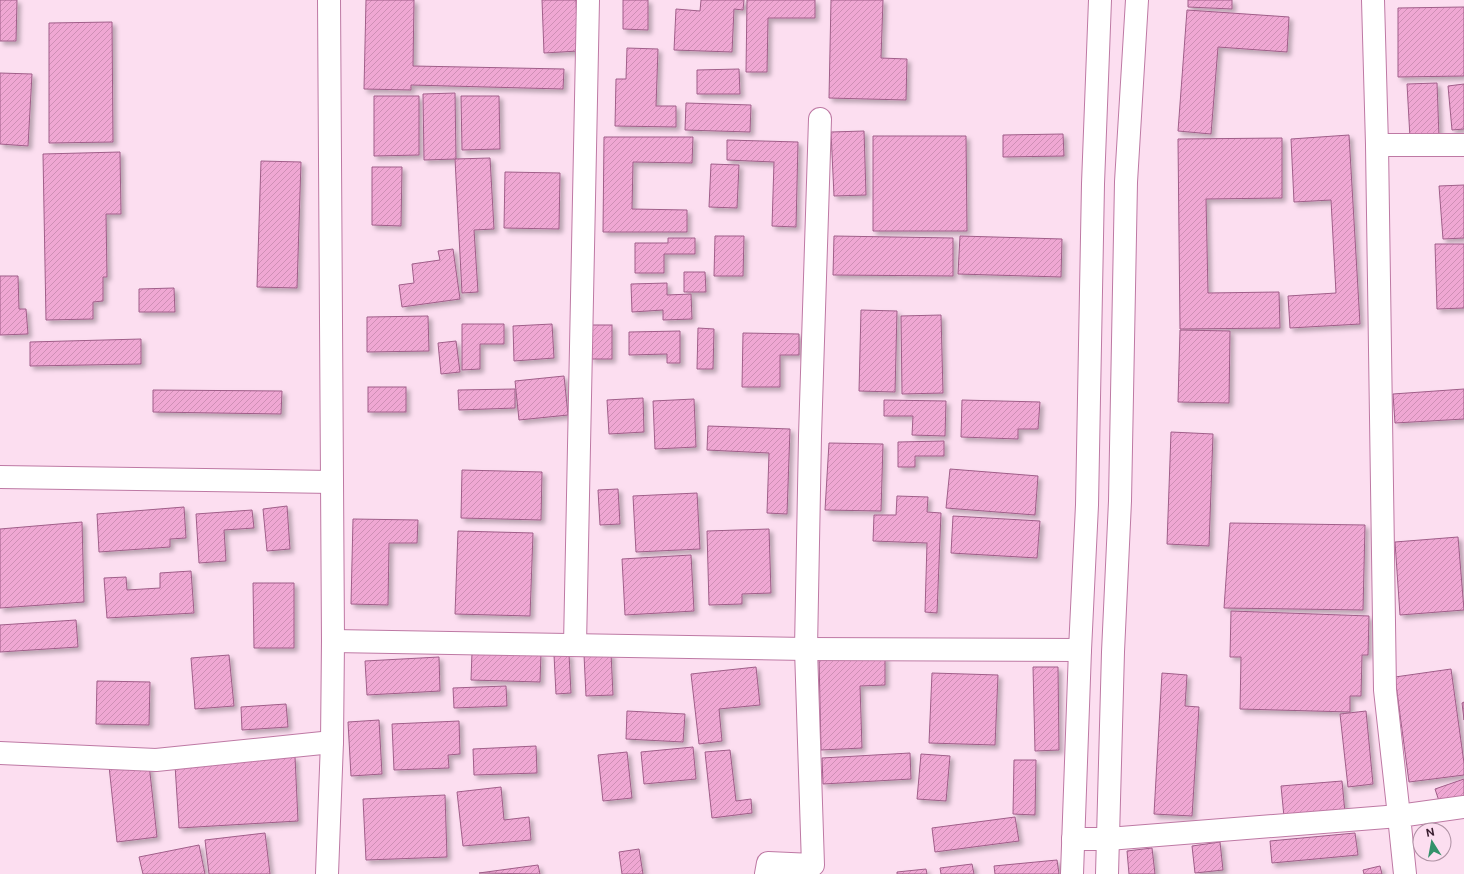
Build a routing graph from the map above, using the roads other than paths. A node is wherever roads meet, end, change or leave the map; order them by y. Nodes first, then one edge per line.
1 (330, 0) edge
2 (588, 0) edge
3 (1100, 0) edge
4 (1137, 0) edge
5 (1373, 0) edge
6 (820, 119) dead end
7 (1377, 145) junction
8 (1464, 145) edge
9 (0, 477) edge
10 (332, 482) junction
11 (333, 641) junction
12 (575, 645) junction
13 (806, 649) junction
14 (1080, 650) junction
15 (332, 742) junction
16 (0, 753) edge
17 (1464, 807) edge
18 (1399, 816) junction
19 (1073, 839) junction
20 (1108, 839) junction
21 (328, 874) edge
22 (766, 874) edge
23 (1072, 874) edge
24 (1107, 874) edge
25 (1405, 874) edge

1 - 10 street
2 - 12 street
3 - 14 street
4 - 20 street
5 - 7 street
6 - 13 street
7 - 8 street
7 - 18 street
9 - 10 street
10 - 11 street
11 - 12 street
11 - 15 street
12 - 13 street
13 - 14 street
13 - 22 street
14 - 19 street
15 - 16 street
15 - 21 street
17 - 18 street
18 - 20 street
18 - 25 street
19 - 20 street
19 - 23 street
20 - 24 street

